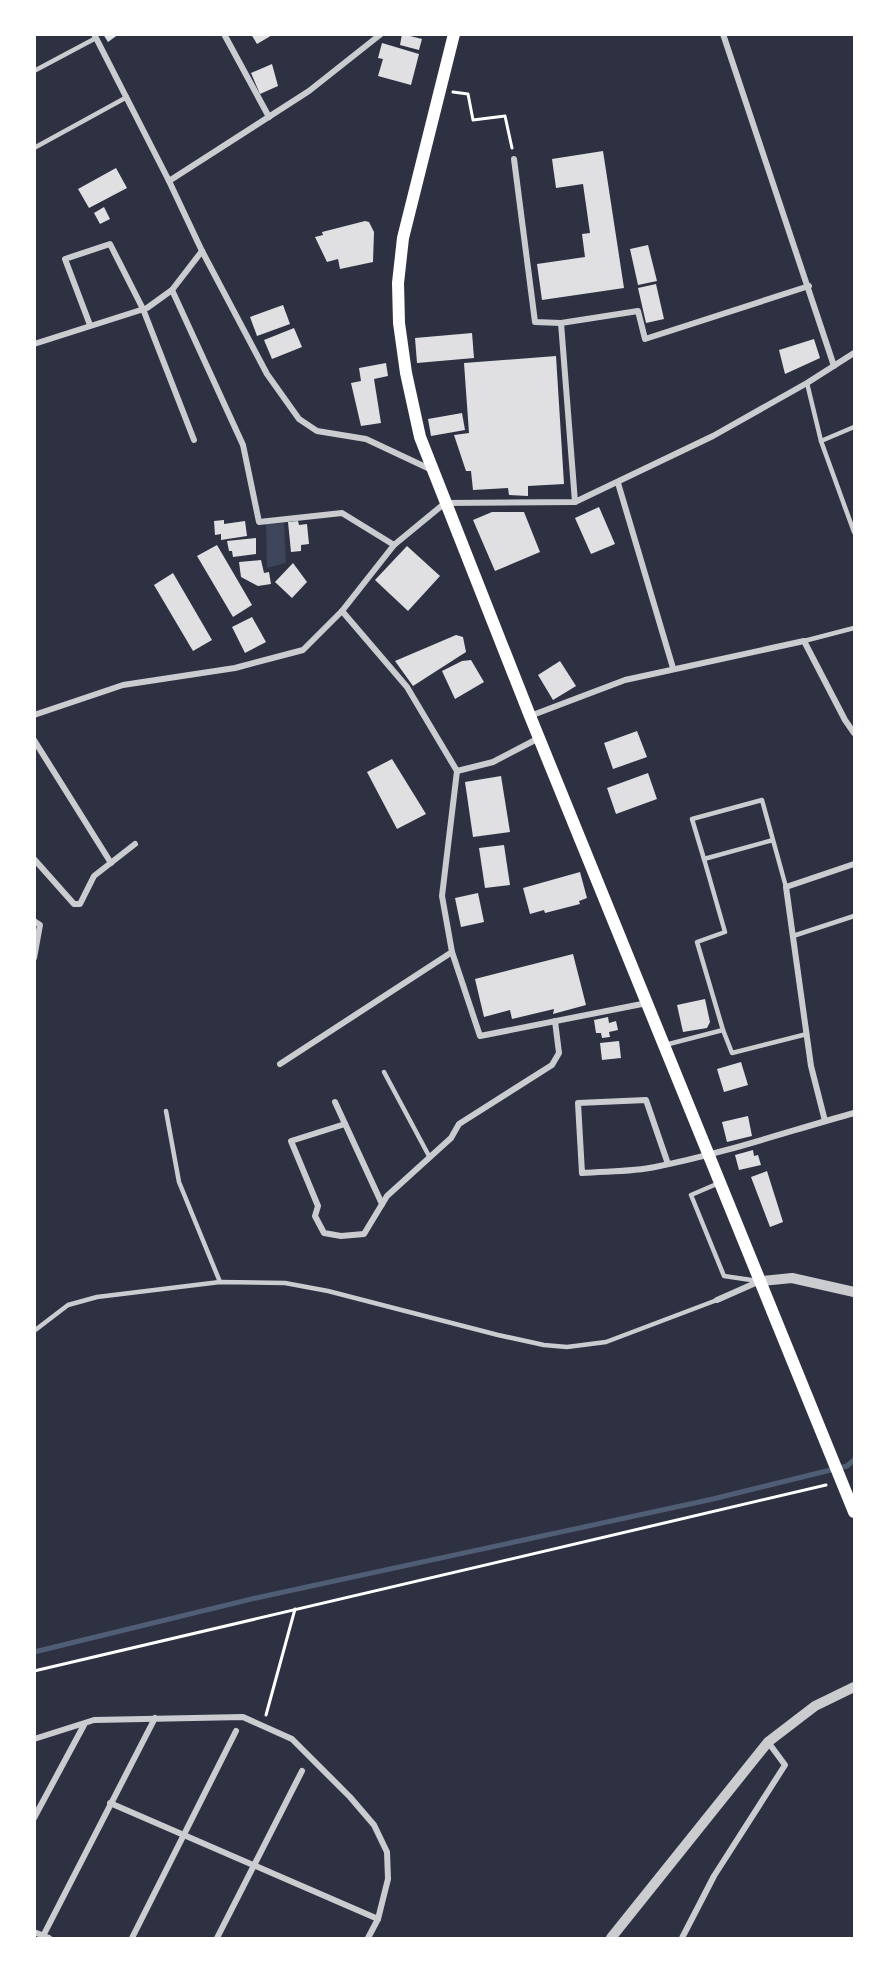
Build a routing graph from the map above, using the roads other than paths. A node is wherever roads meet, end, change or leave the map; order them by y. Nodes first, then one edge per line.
1 (224, 34) edge
2 (381, 34) edge
3 (454, 34) edge
4 (723, 34) edge
5 (95, 36) edge
6 (34, 71) edge
7 (127, 97) junction
8 (268, 117) junction
9 (34, 148) edge
10 (514, 159) road end
11 (169, 181) junction
12 (202, 251) junction
13 (809, 286) junction
14 (172, 290) junction
15 (143, 309) junction
16 (561, 323) junction
17 (90, 325) junction
18 (34, 344) edge
19 (855, 353) edge
20 (834, 366) junction
21 (807, 383) junction
22 (855, 428) edge
23 (194, 440) dead end
24 (821, 441) junction
25 (432, 471) junction
26 (618, 483) junction
27 (575, 502) junction
28 (445, 503) junction
29 (855, 532) edge
30 (394, 545) junction
31 (342, 611) junction
32 (855, 628) edge
33 (804, 641) junction
34 (673, 668) junction
35 (34, 715) edge
36 (530, 716) junction
37 (855, 733) edge
38 (539, 738) junction
39 (34, 740) edge
40 (457, 771) junction
41 (773, 840) junction
42 (135, 844) dead end
43 (34, 859) edge
44 (704, 859) junction
45 (111, 863) junction
46 (855, 864) edge
47 (786, 887) junction
48 (855, 916) edge
49 (34, 921) edge
50 (793, 936) junction
51 (452, 952) junction
52 (34, 958) edge
53 (648, 1003) junction
54 (555, 1021) junction
55 (723, 1030) junction
56 (807, 1034) junction
57 (665, 1046) junction
58 (280, 1064) dead end
59 (384, 1072) dead end
60 (335, 1102) dead end
61 (166, 1111) dead end
62 (855, 1113) edge
63 (825, 1121) junction
64 (345, 1124) junction
65 (709, 1153) junction
66 (429, 1156) junction
67 (668, 1164) junction
68 (721, 1182) junction
69 (382, 1204) junction
70 (761, 1281) junction
71 (220, 1282) junction
72 (855, 1292) edge
73 (717, 1300) joint
74 (34, 1331) edge
75 (855, 1512) edge
76 (855, 1687) edge
77 (155, 1718) junction
78 (84, 1725) junction
79 (236, 1731) dead end
80 (34, 1739) edge
81 (768, 1742) junction
82 (302, 1771) dead end
83 (110, 1803) junction
84 (34, 1818) edge
85 (185, 1835) junction
86 (254, 1865) junction
87 (378, 1919) junction
88 (34, 1932) edge
89 (45, 1938) edge
90 (132, 1938) edge
91 (217, 1938) edge
92 (368, 1938) edge
93 (611, 1938) edge
94 (682, 1938) edge

1 - 8 street
2 - 8 street
3 - 25 main road
4 - 13 street
5 - 6 lane
5 - 7 street
7 - 9 lane
7 - 11 street
8 - 11 street
10 - 16 street
11 - 12 street
12 - 14 street
12 - 25 street
13 - 16 street
13 - 20 street
14 - 15 street
14 - 30 street
15 - 17 street
15 - 17 street
15 - 23 street
16 - 27 street
17 - 18 street
19 - 20 street
20 - 21 street
21 - 24 lane
21 - 26 street
22 - 24 lane
24 - 29 lane
25 - 28 main road
26 - 27 street
26 - 34 street
27 - 28 street
28 - 30 street
28 - 36 main road
30 - 31 street
31 - 35 street
31 - 40 street
32 - 33 lane
33 - 34 street
33 - 37 street
34 - 36 street
36 - 38 main road
38 - 40 street
38 - 53 main road
39 - 45 street
40 - 51 street
41 - 44 lane
41 - 44 lane
41 - 47 lane
42 - 45 street
43 - 45 street
44 - 55 lane
46 - 47 street
47 - 50 street
48 - 50 lane
49 - 52 street
50 - 56 street
51 - 54 street
51 - 58 street
53 - 54 street
53 - 57 main road
54 - 66 street
55 - 56 lane
55 - 57 lane
56 - 63 street
57 - 65 main road
59 - 66 lane
60 - 64 street
61 - 71 lane
62 - 63 street
63 - 65 street
64 - 69 street
64 - 69 street
65 - 67 street
65 - 68 main road
66 - 69 street
67 - 67 street
68 - 70 main road
68 - 70 lane
70 - 72 street
70 - 73 street
70 - 75 main road
71 - 73 lane
71 - 74 lane
76 - 81 street
77 - 78 street
77 - 83 street
77 - 87 street
78 - 80 street
78 - 84 street
79 - 85 street
81 - 93 street
81 - 94 street
82 - 86 street
83 - 85 street
83 - 89 street
85 - 86 street
85 - 90 street
86 - 87 street
86 - 91 street
87 - 92 street
88 - 89 street

